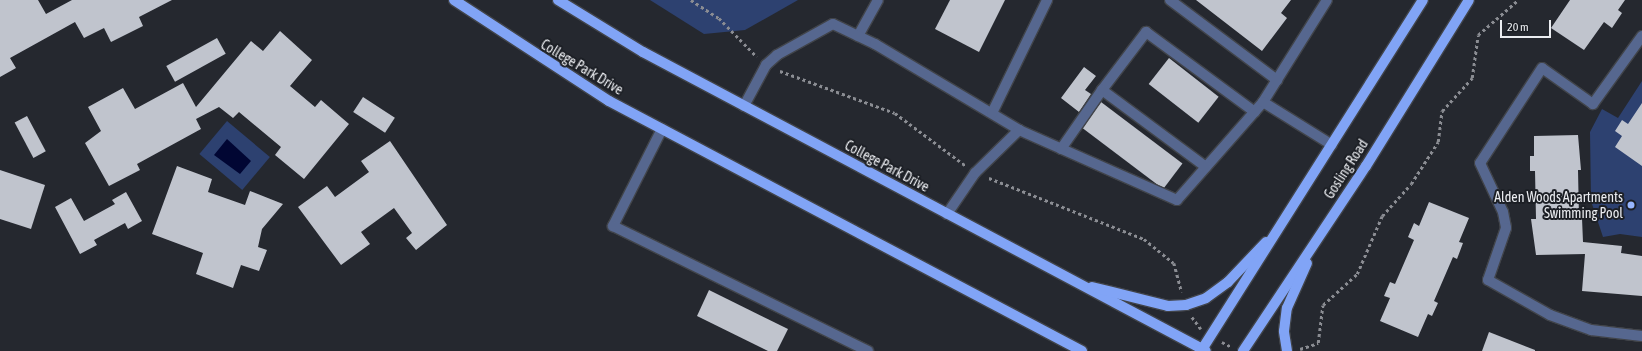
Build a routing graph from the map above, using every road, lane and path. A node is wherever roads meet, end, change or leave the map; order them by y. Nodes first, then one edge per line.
1 (454, 0) edge
2 (558, 0) edge
3 (878, 0) edge
4 (1047, 0) edge
5 (1170, 0) edge
6 (1328, 0) edge
7 (1423, 0) edge
8 (1470, 0) edge
9 (1518, 0) edge
10 (858, 36) junction
11 (1642, 36) edge
12 (1277, 80) junction
13 (1102, 90) junction
14 (1263, 102) junction
15 (744, 106) junction
16 (1255, 112) junction
17 (992, 113) junction
18 (662, 129) junction
19 (1019, 130) junction
20 (1332, 145) junction
21 (1061, 149) junction
22 (1206, 168) junction
23 (947, 214) junction
24 (1281, 226) junction
25 (1316, 241) junction
26 (1076, 282) junction
27 (1642, 336) edge
28 (1203, 350) edge
29 (868, 351) edge
30 (1082, 351) edge
31 (1243, 351) edge
32 (1287, 351) edge
33 (1293, 351) edge

1 - 18 main road, College Park Drive
2 - 15 main road, College Park Drive
3 - 10 lane
4 - 17 lane
5 - 12 lane
6 - 12 lane
7 - 20 main road, Gosling Road
8 - 25 main road, Gosling Road
9 - 33 path
10 - 15 lane
10 - 17 lane
11 - 27 lane
12 - 14 lane
13 - 16 lane
13 - 21 lane
13 - 22 lane
14 - 16 lane
14 - 20 lane
15 - 23 main road, College Park Drive
16 - 22 lane
17 - 19 lane
18 - 29 lane
18 - 30 main road, College Park Drive
19 - 21 lane
19 - 23 lane
20 - 24 main road, Gosling Road
21 - 22 lane
23 - 26 main road, College Park Drive
24 - 26 main road
24 - 28 main road, Gosling Road
25 - 31 main road, Gosling Road
25 - 32 main road
26 - 28 main road, College Park Drive

